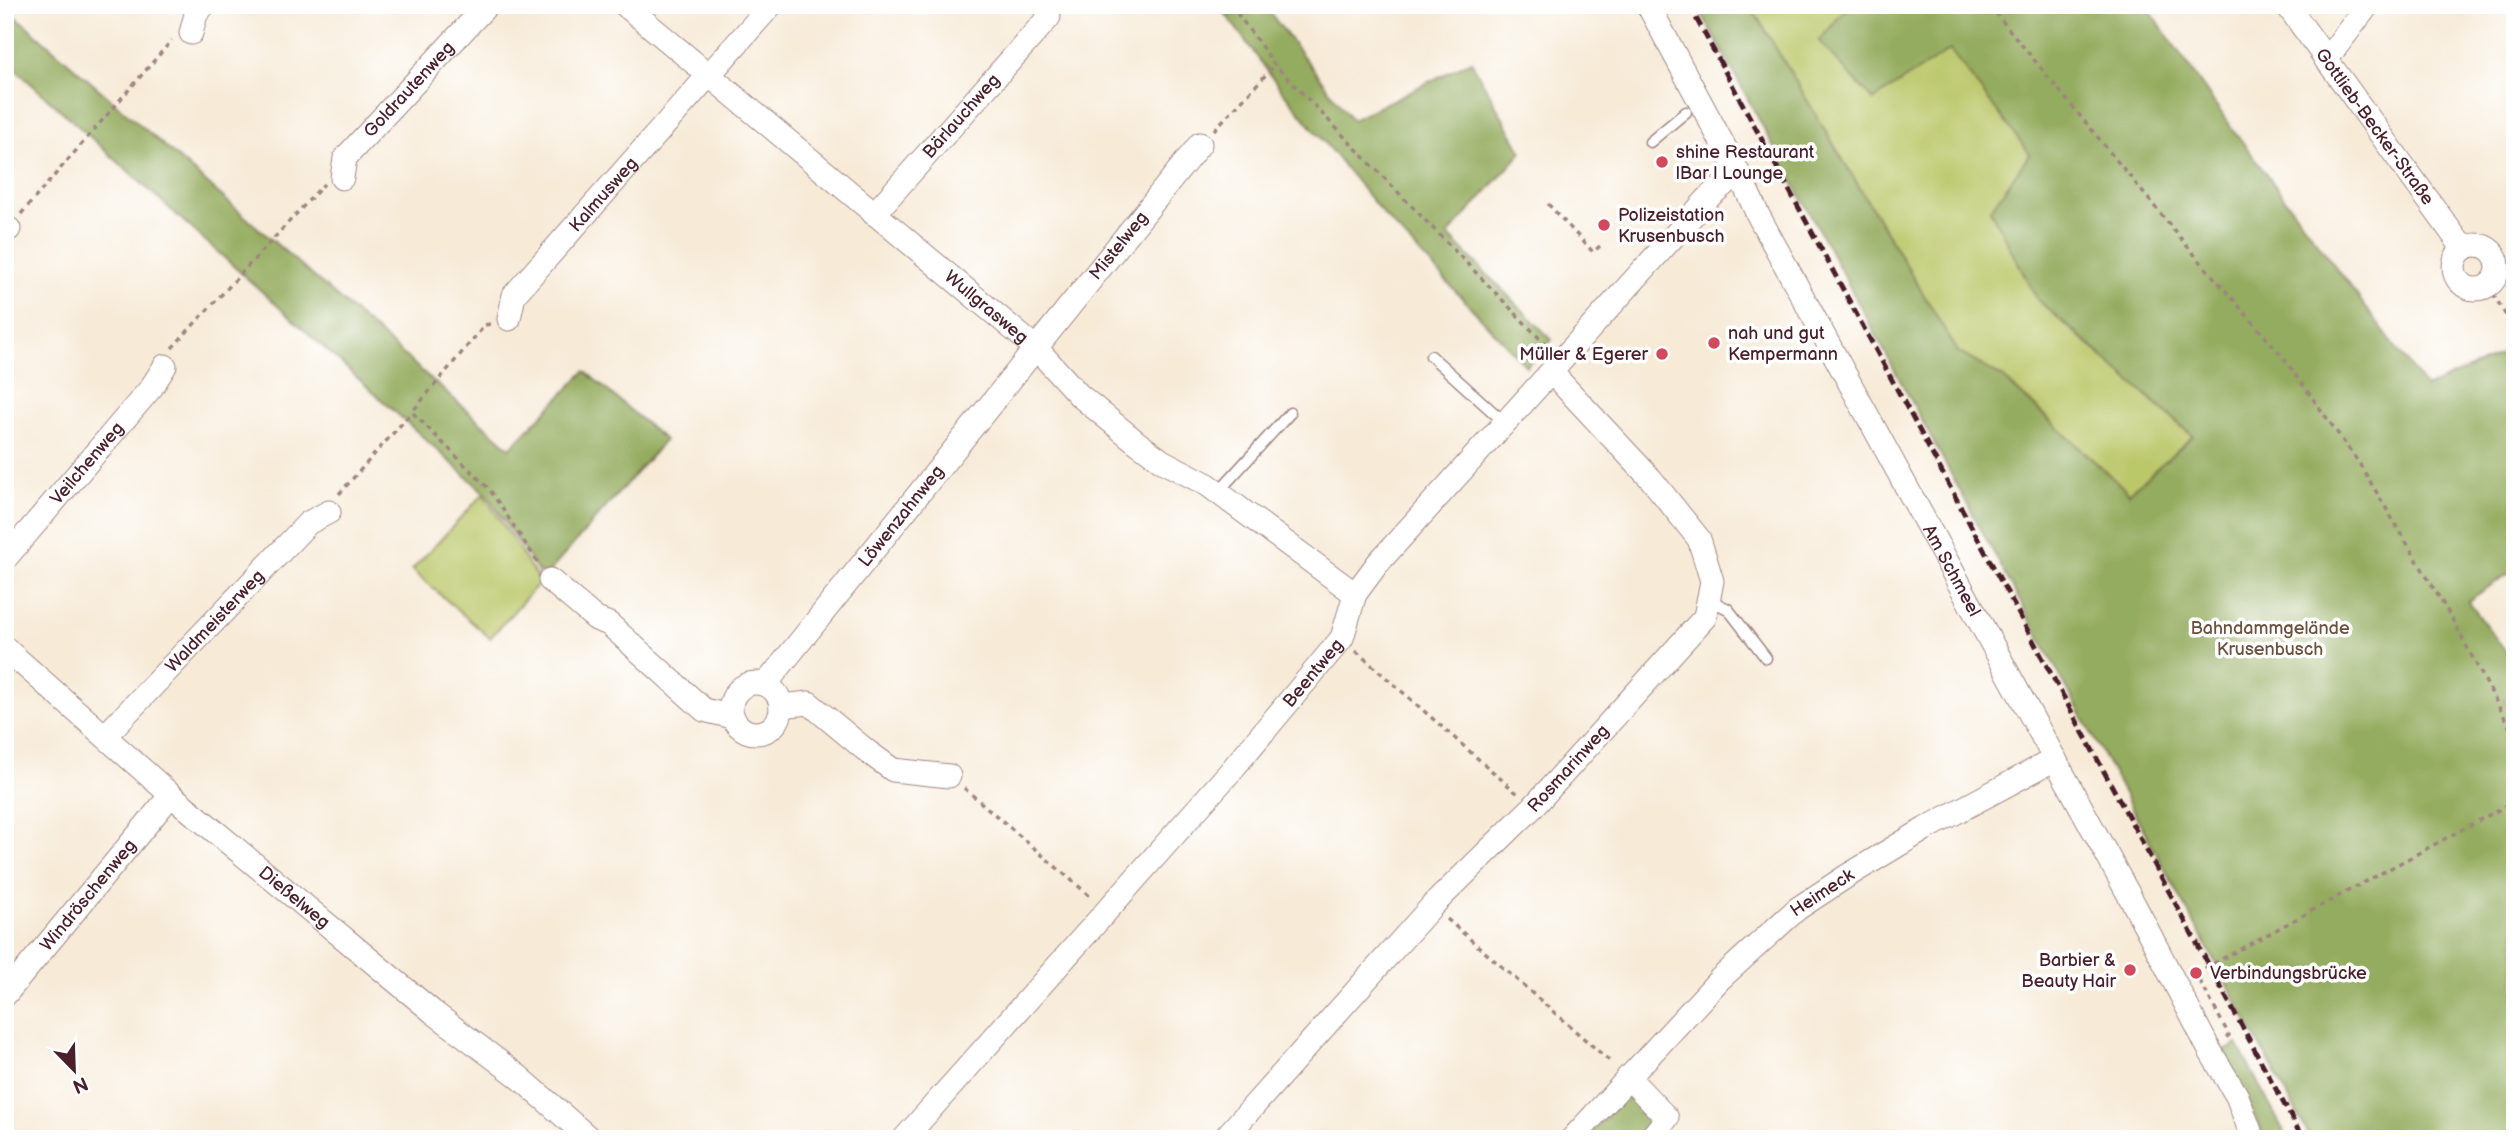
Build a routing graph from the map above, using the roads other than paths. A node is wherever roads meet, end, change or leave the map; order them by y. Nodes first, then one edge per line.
1 (204, 5) edge
2 (487, 5) edge
3 (625, 5) edge
4 (771, 5) edge
5 (1648, 5) edge
6 (2287, 5) edge
7 (2368, 5) edge
8 (1049, 17) dead end
9 (191, 33) road end
10 (2326, 60) junction
11 (708, 74) junction
12 (1686, 112) dead end
13 (1650, 142) dead end
14 (1200, 144) road end
15 (1740, 176) junction
16 (342, 178) road end
17 (874, 214) junction
18 (2463, 248) junction
19 (509, 319) road end
20 (1037, 349) junction
21 (1431, 356) dead end
22 (165, 366) road end
23 (1557, 367) junction
24 (1290, 413) dead end
25 (1504, 422) junction
26 (1218, 492) junction
27 (329, 512) road end
28 (5, 559) edge
29 (550, 580) road end
30 (1355, 594) junction
31 (1708, 599) junction
32 (5, 649) edge
33 (1766, 658) dead end
34 (765, 685) junction
35 (781, 706) junction
36 (733, 718) junction
37 (105, 736) junction
38 (2055, 759) junction
39 (949, 776) road end
40 (171, 795) junction
41 (5, 995) edge
42 (1628, 1077) junction
43 (590, 1139) edge
44 (904, 1139) edge
45 (1224, 1139) edge
46 (1572, 1139) edge
47 (1650, 1139) edge
48 (2253, 1139) edge

1 - 9 street
2 - 16 street, Goldrautenweg
3 - 11 street, Wullgrasweg
4 - 11 street, Kalmusweg
5 - 15 street, Am Schmeel
6 - 10 street, Gottlieb-Becker-Straße
7 - 10 street
8 - 17 street, Bärlauchweg
10 - 18 street, Gottlieb-Becker-Straße
11 - 17 street, Wullgrasweg
11 - 19 street, Kalmusweg
12 - 13 lane
14 - 20 street, Mistelweg
15 - 23 street, Beentweg
15 - 38 street, Am Schmeel
17 - 20 street, Wullgrasweg
18 - 18 street
20 - 26 street, Wullgrasweg
20 - 34 street, Löwenzahnweg
21 - 25 lane
22 - 28 street, Veilchenweg
23 - 25 street, Beentweg
23 - 31 street, Rosmarinweg
24 - 26 lane
25 - 30 street, Beentweg
26 - 30 street, Wullgrasweg
27 - 37 street, Waldmeisterweg
29 - 36 street
30 - 44 street, Beentweg
31 - 33 lane
31 - 45 street, Rosmarinweg
32 - 37 street, Dießelweg
34 - 35 street
34 - 36 street, Löwenzahnweg
35 - 36 street
35 - 39 street
37 - 40 street, Dießelweg
38 - 42 street, Heimeck
38 - 48 street, Am Schmeel
40 - 41 street, Windröschenweg
40 - 43 street, Dießelweg
42 - 46 street, Heimeck
42 - 47 street

